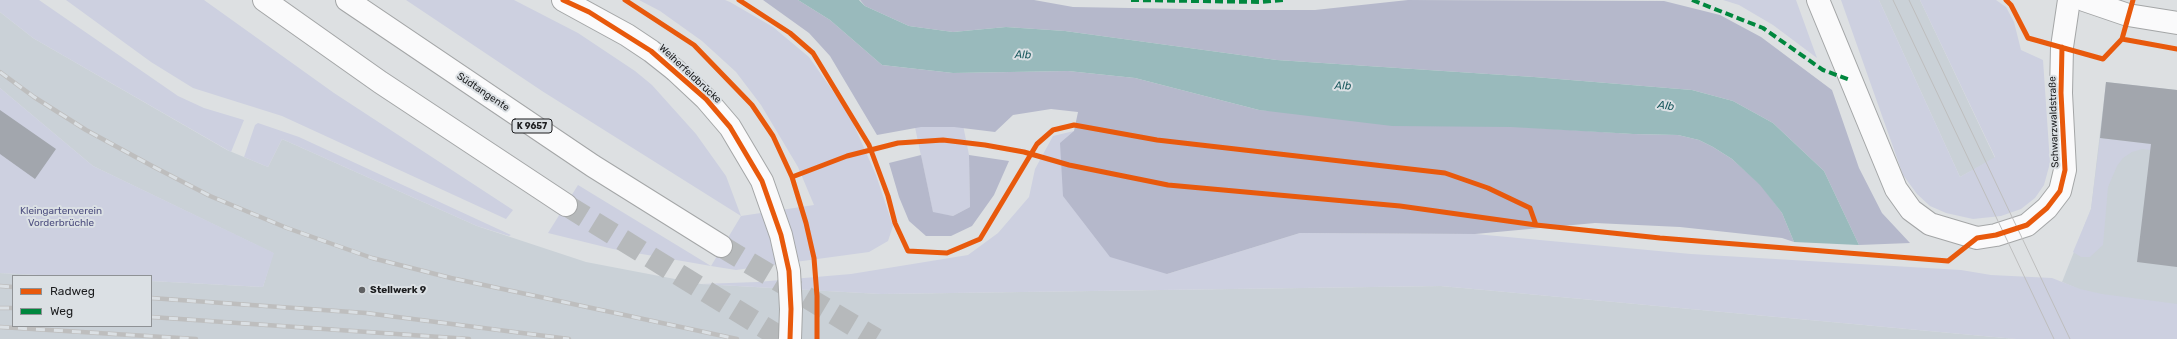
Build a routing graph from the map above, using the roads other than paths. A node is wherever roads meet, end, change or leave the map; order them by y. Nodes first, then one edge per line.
1 (264, 0) edge
2 (347, 0) edge
3 (563, 0) edge
4 (1818, 0) edge
5 (2069, 0) edge
6 (2084, 0) edge
7 (2177, 22) edge
8 (566, 205) tunnel mouth
9 (721, 246) tunnel mouth
10 (790, 339) edge

1 - 8 main road
2 - 9 main road, Südtangente / K 9657
3 - 10 main road, Weiherfeldbrücke, bridge
4 - 5 main road, Schwarzwaldstraße
6 - 7 main road

